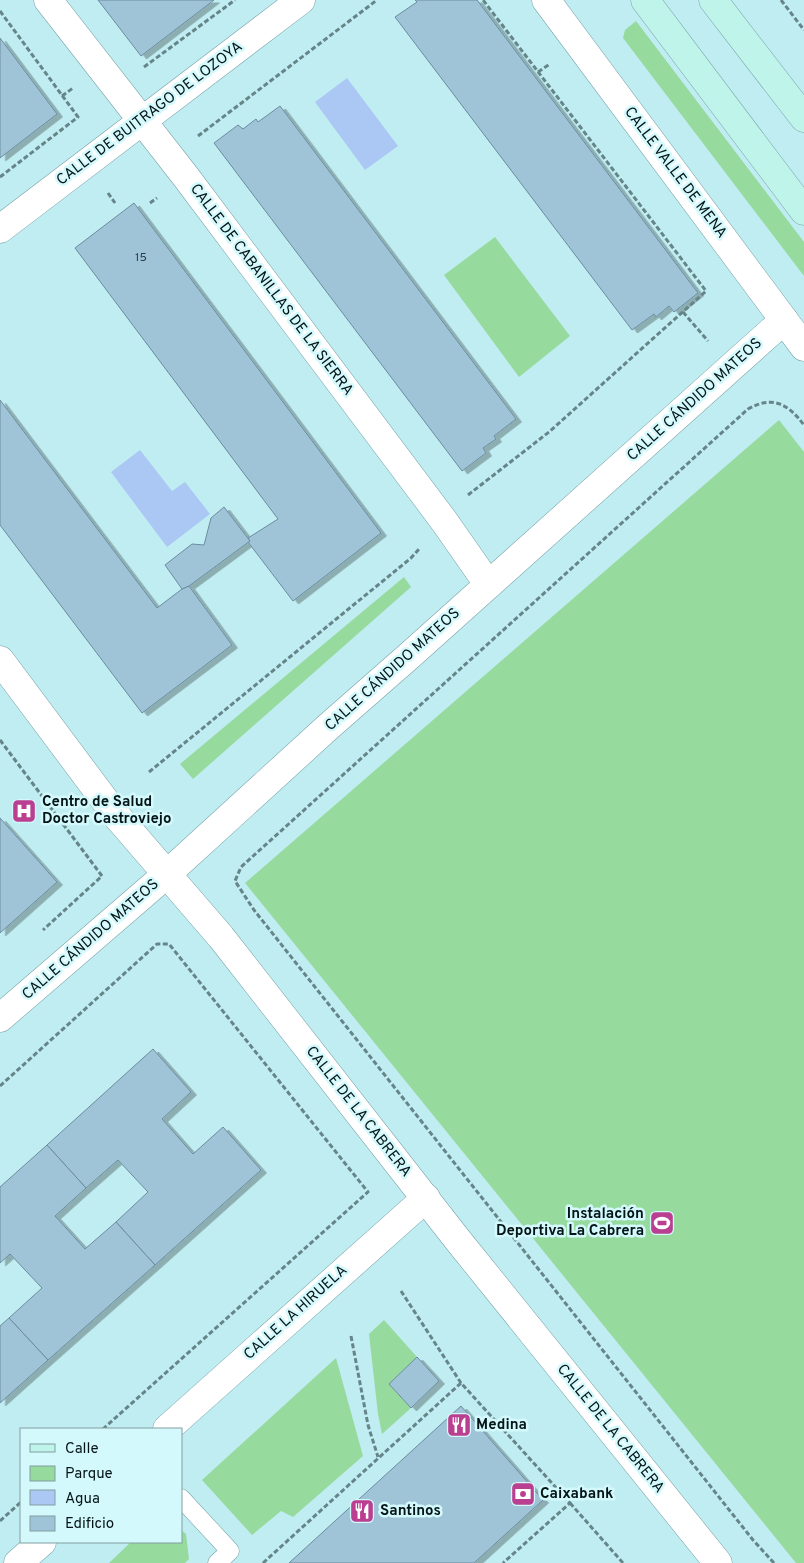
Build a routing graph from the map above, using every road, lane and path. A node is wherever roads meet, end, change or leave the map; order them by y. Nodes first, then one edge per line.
1 (48, 0) edge
2 (235, 0) edge
3 (301, 0) edge
4 (377, 0) edge
5 (483, 0) edge
6 (546, 0) edge
7 (645, 0) edge
8 (713, 0) edge
9 (781, 0) edge
10 (0, 11) edge
11 (804, 30) edge
12 (138, 71) dead end
13 (804, 118) edge
14 (142, 120) junction
15 (203, 143) dead end
16 (0, 177) edge
17 (804, 211) edge
18 (0, 229) edge
19 (784, 320) junction
20 (804, 346) edge
21 (804, 425) edge
22 (466, 496) dead end
23 (411, 558) dead end
24 (488, 584) junction
25 (0, 660) edge
26 (0, 740) edge
27 (149, 772) dead end
28 (167, 874) junction
29 (40, 933) dead end
30 (0, 1018) edge
31 (0, 1086) edge
32 (426, 1198) junction
33 (401, 1291) dead end
34 (351, 1336) dead end
35 (461, 1383) junction
36 (104, 1428) edge
37 (168, 1428) edge
38 (378, 1457) junction
39 (182, 1499) edge
40 (20, 1503) edge
41 (570, 1503) junction
42 (0, 1522) edge
43 (41, 1543) edge
44 (707, 1559) edge
45 (18, 1563) edge
46 (217, 1563) edge
47 (263, 1563) edge
48 (503, 1563) edge
49 (623, 1563) edge
50 (774, 1563) edge

1 - 14 street, CALLE DE CABANILLAS DE LA SIERRA
2 - 12 path
3 - 14 street, CALLE DE BUITRAGO DE LOZOYA
4 - 15 path
5 - 22 path
6 - 19 street, CALLE VALLE DE MENA
7 - 17 main road
8 - 13 main road
9 - 11 path
10 - 16 path
14 - 18 street, CALLE DE BUITRAGO DE LOZOYA
14 - 24 street, CALLE DE CABANILLAS DE LA SIERRA
19 - 20 street, CALLE VALLE DE MENA
19 - 24 street, CALLE CÁNDIDO MATEOS
21 - 50 path
23 - 27 path
24 - 28 street, CALLE CÁNDIDO MATEOS
25 - 28 street, CALLE DE LA CABRERA
26 - 29 path
28 - 30 street, CALLE CÁNDIDO MATEOS
28 - 32 street, CALLE DE LA CABRERA
31 - 36 path
32 - 37 street, CALLE LA HIRUELA
32 - 44 street, CALLE DE LA CABRERA
33 - 35 path
34 - 38 path
35 - 38 path
35 - 41 path
38 - 47 path
39 - 46 lane
40 - 42 path
41 - 48 path
41 - 49 path
43 - 45 street

